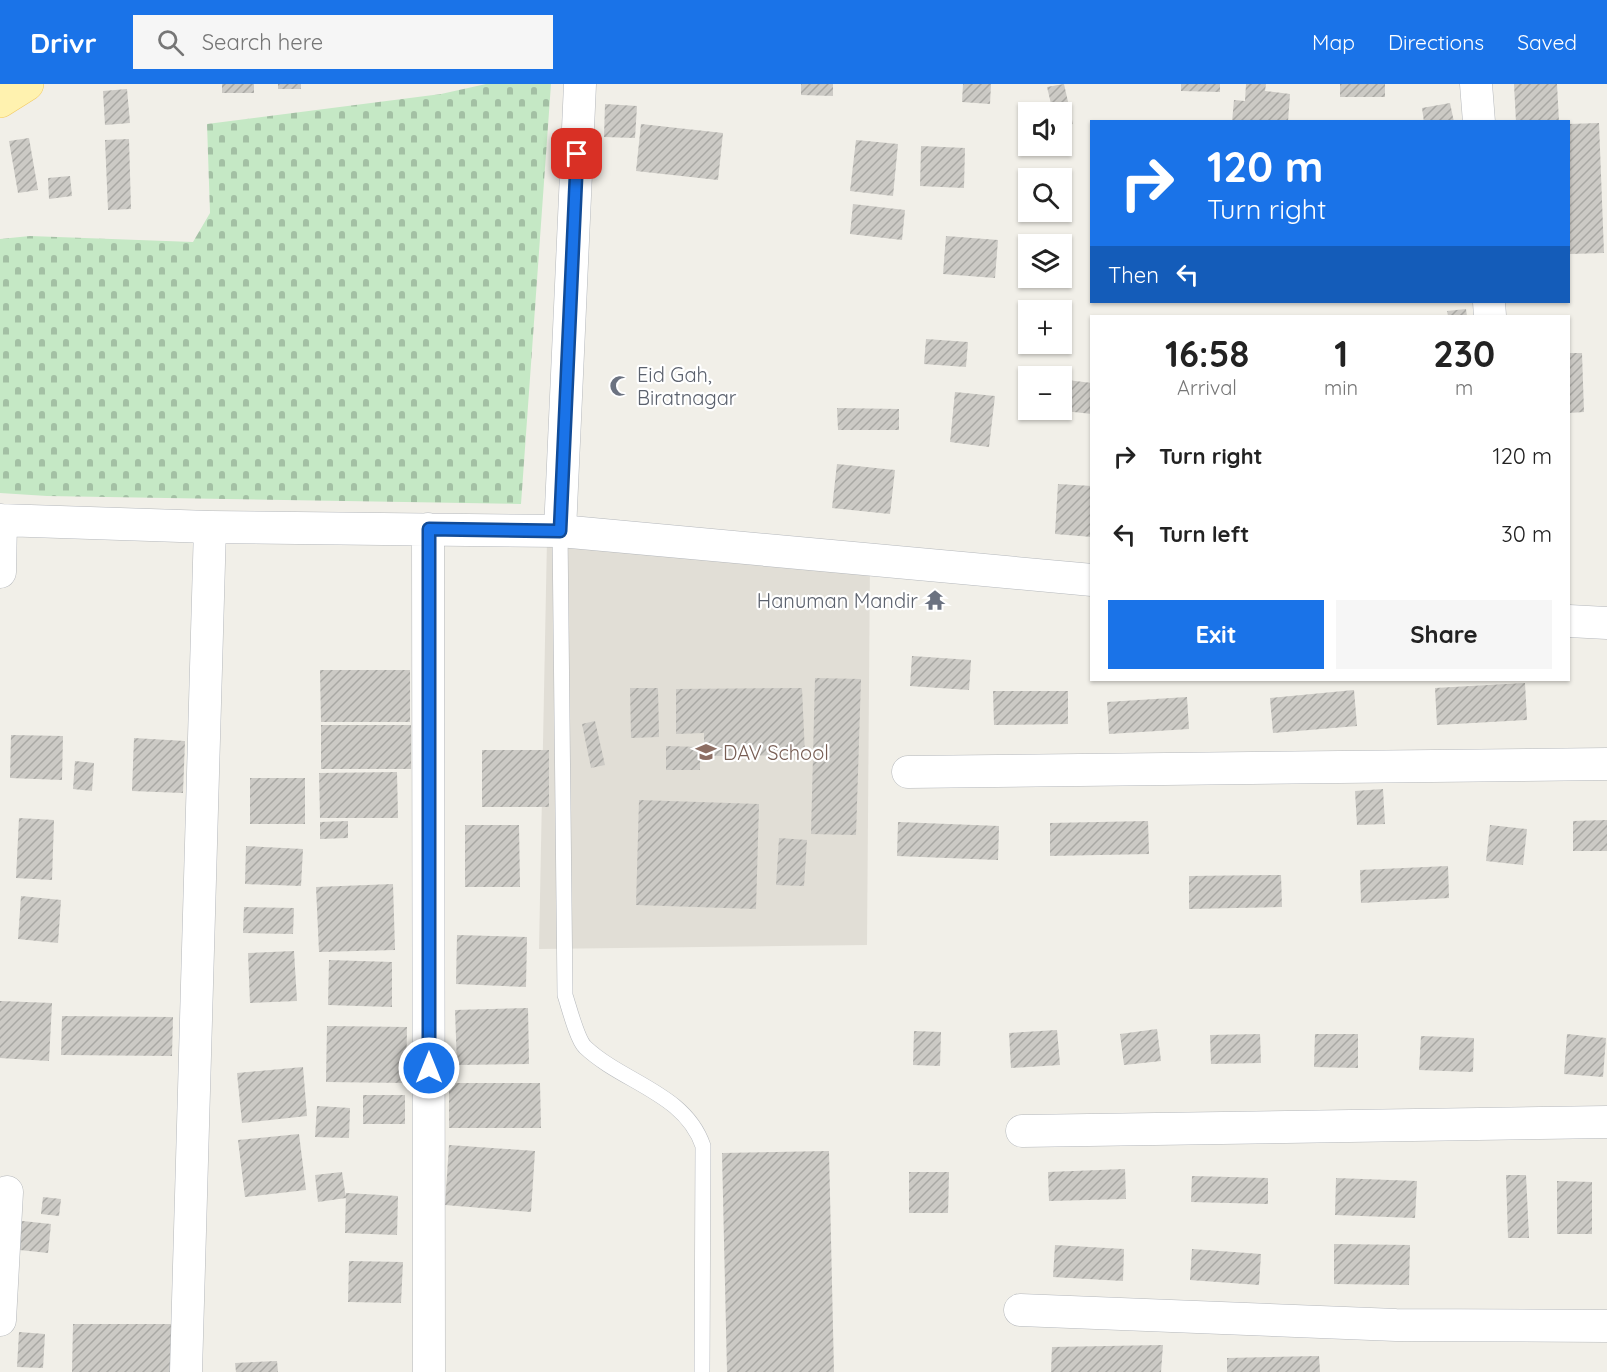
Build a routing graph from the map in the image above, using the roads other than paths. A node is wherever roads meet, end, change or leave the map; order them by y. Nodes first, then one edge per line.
1 (27, 84) edge
2 (580, 84) edge
3 (1476, 84) edge
4 (0, 101) edge
5 (1479, 120) edge
6 (1, 520) edge
7 (210, 527) junction
8 (429, 529) junction
9 (560, 531) junction
10 (0, 572) edge
11 (1090, 580) edge
12 (1570, 621) edge
13 (1607, 623) edge
14 (1607, 764) edge
15 (908, 772) dead end
16 (1607, 1122) edge
17 (1022, 1131) dead end
18 (7, 1192) dead end
19 (1020, 1310) dead end
20 (0, 1320) edge
21 (1607, 1326) edge
22 (186, 1372) edge
23 (429, 1372) edge
24 (702, 1372) edge

1 - 4 main road
2 - 9 street
3 - 5 street
6 - 7 street
6 - 10 street
7 - 8 street
7 - 22 street
8 - 9 street
8 - 23 street
9 - 11 street
9 - 24 lane
12 - 13 street
14 - 15 street
16 - 17 street
18 - 20 street
19 - 21 street

